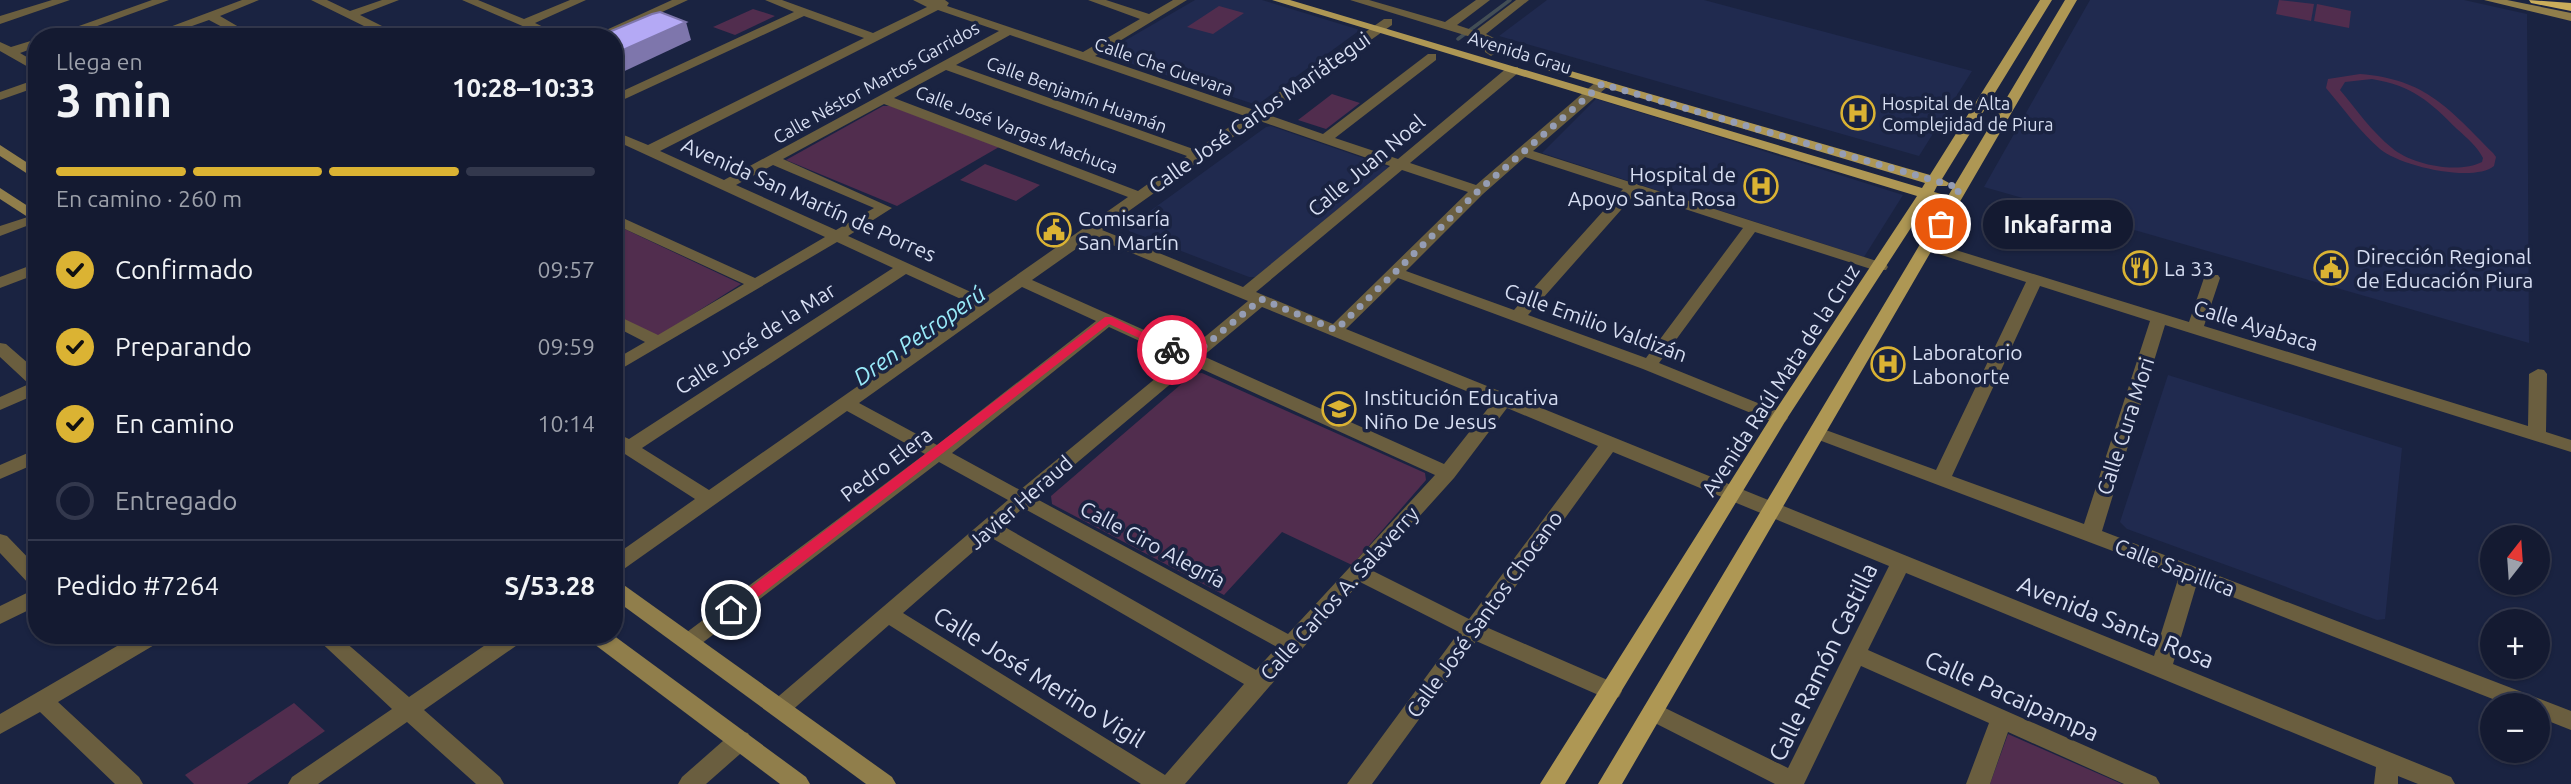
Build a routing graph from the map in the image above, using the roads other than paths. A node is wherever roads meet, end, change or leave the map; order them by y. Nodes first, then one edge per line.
1 (64, 0) edge
2 (163, 0) edge
3 (253, 0) edge
4 (317, 0) edge
5 (393, 0) edge
6 (580, 0) edge
7 (682, 0) edge
8 (771, 0) edge
9 (919, 0) edge
10 (1094, 0) edge
11 (1181, 0) edge
12 (1278, 0) edge
13 (1314, 0) edge
14 (1356, 0) edge
15 (1484, 0) edge
16 (1504, 0) edge
17 (1523, 0) edge
18 (2046, 0) edge
19 (2071, 0) edge
20 (2490, 0) edge
21 (2536, 0) edge
22 (2557, 0) edge
23 (478, 1) edge
24 (944, 3) edge
25 (2571, 5) edge
26 (804, 12) junction
27 (210, 15) junction
28 (350, 15) junction
29 (1386, 15) edge
30 (2571, 17) edge
31 (1150, 19) junction
32 (0, 20) edge
33 (524, 23) junction
34 (1448, 26) junction
35 (81, 28) edge
36 (174, 28) edge
37 (234, 28) edge
38 (379, 28) edge
39 (536, 28) edge
40 (618, 28) edge
41 (1008, 31) junction
42 (1463, 31) junction
43 (1476, 35) junction
44 (875, 38) junction
45 (28, 45) edge
46 (5, 49) edge
47 (1491, 52) junction
48 (1084, 57) junction
49 (1432, 57) dead end
50 (28, 63) edge
51 (945, 65) junction
52 (1513, 70) junction
53 (28, 86) edge
54 (1596, 89) junction
55 (0, 96) edge
56 (623, 96) edge
57 (883, 99) junction
58 (1254, 115) junction
59 (623, 139) edge
60 (1325, 139) junction
61 (0, 149) edge
62 (648, 150) junction
63 (1523, 152) junction
64 (1197, 155) junction
65 (772, 159) junction
66 (1398, 164) junction
67 (28, 168) edge
68 (724, 185) junction
69 (1634, 186) junction
70 (1929, 187) junction
71 (1478, 191) junction
72 (0, 192) edge
73 (1956, 195) junction
74 (1138, 196) junction
75 (28, 212) edge
76 (28, 221) edge
77 (623, 222) edge
78 (1753, 224) junction
79 (1089, 230) junction
80 (0, 231) edge
81 (837, 236) junction
82 (1928, 246) junction
83 (905, 267) junction
84 (1880, 267) junction
85 (28, 272) edge
86 (1395, 272) junction
87 (2212, 278) dead end
88 (1019, 279) junction
89 (2035, 280) junction
90 (0, 283) edge
91 (756, 284) junction
92 (1254, 296) junction
93 (985, 303) junction
94 (1517, 317) junction
95 (2159, 319) junction
96 (1108, 320) junction
97 (623, 324) edge
98 (1336, 330) junction
99 (2195, 330) junction
100 (658, 342) junction
101 (0, 348) edge
102 (1190, 358) junction
103 (623, 363) edge
104 (1649, 365) junction
105 (28, 373) edge
106 (2538, 374) dead end
107 (28, 391) edge
108 (1505, 399) junction
109 (845, 403) junction
110 (0, 404) edge
111 (1779, 418) junction
112 (1817, 433) junction
113 (2537, 436) junction
114 (623, 442) edge
115 (1610, 443) junction
116 (623, 444) edge
117 (2571, 446) edge
118 (938, 454) junction
119 (28, 459) edge
120 (0, 473) edge
121 (1447, 473) junction
122 (1941, 478) junction
123 (1734, 494) junction
124 (709, 499) junction
125 (1022, 499) junction
126 (1770, 509) junction
127 (989, 527) junction
128 (2091, 534) junction
129 (0, 541) edge
130 (623, 560) edge
131 (1901, 562) junction
132 (28, 571) edge
133 (1358, 572) junction
134 (2190, 572) junction
135 (623, 594) edge
136 (28, 599) edge
137 (4, 607) edge
138 (889, 615) junction
139 (1473, 630) junction
140 (690, 641) junction
141 (138, 644) edge
142 (333, 644) edge
143 (503, 644) edge
144 (609, 644) edge
145 (1291, 645) junction
146 (1856, 654) junction
147 (2161, 669) junction
148 (1259, 681) junction
149 (1611, 691) junction
150 (2500, 693) edge
151 (42, 700) junction
152 (781, 707) junction
153 (406, 710) junction
154 (1653, 712) junction
155 (2550, 713) edge
156 (2001, 721) junction
157 (2571, 721) edge
158 (0, 725) edge
159 (740, 740) junction
160 (2387, 773) edge
161 (1792, 783) edge
162 (131, 784) edge
163 (300, 784) edge
164 (492, 784) edge
165 (690, 784) edge
166 (798, 784) edge
167 (884, 784) edge
168 (1160, 784) edge
169 (1171, 784) edge
170 (1359, 784) edge
171 (1552, 784) edge
172 (1610, 784) edge
173 (1978, 784) edge
174 (2148, 784) edge
175 (2443, 784) edge

1 - 32 street
2 - 35 street
3 - 27 street
4 - 28 street
5 - 28 street
6 - 33 street
7 - 40 street
8 - 26 street
9 - 24 street, Calle Che Guevara
10 - 31 street
11 - 31 street
12 - 29 main road, Avenida Grau
13 - 29 main road, Avenida Grau
14 - 29 street
15 - 34 street
16 - 42 street
17 - 43 street
18 - 70 main road, Avenida Raúl Mata de la Cruz
19 - 73 main road
20 - 30 street
21 - 25 highway
22 - 25 highway
23 - 33 street
24 - 41 street, Calle Che Guevara
24 - 44 street
26 - 44 street
26 - 56 street
27 - 36 street
27 - 37 street
28 - 38 street
29 - 34 street
29 - 47 main road, Avenida Grau
29 - 52 main road, Avenida Grau
29 - 58 street, Calle José Carlos Mariátegui
31 - 48 street
33 - 39 street
34 - 42 street
41 - 48 street, Calle Che Guevara
41 - 51 street, Calle Néstor Martos Garridos
42 - 43 street
43 - 47 street
44 - 62 street
45 - 46 street
46 - 50 street
47 - 54 main road, Avenida Grau
48 - 58 street, Calle Che Guevara
49 - 60 street
51 - 57 street, Calle Néstor Martos Garridos
51 - 64 street, Calle Benjamín Huamán
52 - 54 main road, Avenida Grau
52 - 66 street, Calle Juan Noel
53 - 55 street
54 - 63 street
54 - 70 main road, Avenida Grau
57 - 65 street, Calle Néstor Martos Garridos
57 - 74 street, Calle José Vargas Machuca
58 - 60 street, Calle Che Guevara
58 - 64 street, Calle José Carlos Mariátegui
59 - 62 street, Avenida San Martín de Porres
60 - 66 street, Calle Che Guevara
61 - 67 street
62 - 68 street, Avenida San Martín de Porres
63 - 69 street
63 - 71 street
64 - 74 street, Calle José Carlos Mariátegui
65 - 68 street, Calle Néstor Martos Garridos
65 - 81 street
66 - 71 street, Calle Che Guevara
66 - 92 street, Calle Juan Noel
68 - 81 street, Avenida San Martín de Porres
69 - 78 street
69 - 94 street
70 - 73 main road, Avenida Grau
70 - 84 main road, Avenida Raúl Mata de la Cruz
71 - 86 street
72 - 75 street
73 - 82 main road
74 - 79 street, Calle José Carlos Mariátegui
76 - 80 street
77 - 91 street
78 - 84 street
78 - 104 street
79 - 88 street, Calle José Carlos Mariátegui
79 - 92 street
81 - 83 street, Avenida San Martín de Porres
81 - 91 street
82 - 89 street, Calle Ayabaca
82 - 112 main road
83 - 93 street, Avenida San Martín de Porres
83 - 114 street, Calle José de la Mar
84 - 111 main road, Avenida Raúl Mata de la Cruz
85 - 90 street
86 - 94 street, Calle Emilio Valdizán
86 - 98 street
87 - 99 street
88 - 93 street, Calle José Carlos Mariátegui
88 - 96 street
89 - 95 street, Calle Ayabaca
89 - 122 street
91 - 100 street
92 - 98 street
92 - 102 street, Javier Heraud
93 - 109 street, Calle José Carlos Mariátegui
94 - 104 street, Calle Emilio Valdizán
95 - 99 street, Calle Ayabaca
95 - 128 street, Calle Cura Mori
96 - 102 street
96 - 118 street, Pedro Elera
97 - 100 street
98 - 108 street
99 - 113 street, Calle Ayabaca
100 - 103 street
101 - 105 street
102 - 121 street
102 - 125 street, Javier Heraud
104 - 111 street, Calle Emilio Valdizán
106 - 113 street
107 - 110 street
108 - 115 street
108 - 121 street, Calle Carlos A. Salaverry
109 - 118 street, Calle Ciro Alegría
109 - 124 street, Calle José Carlos Mariátegui
111 - 123 main road, Avenida Raúl Mata de la Cruz
112 - 122 street, Calle Sapillica
112 - 126 main road
113 - 117 street, Calle Ayabaca
115 - 123 street
115 - 139 street, Calle José Santos Chocano
116 - 124 street
118 - 125 street, Calle Ciro Alegría
118 - 140 street, Pedro Elera
119 - 120 street
121 - 133 street, Calle Carlos A. Salaverry
122 - 128 street, Calle Sapillica
123 - 126 street
123 - 149 main road, Avenida Raúl Mata de la Cruz
124 - 130 street, Calle José Carlos Mariátegui
125 - 127 street, Javier Heraud
125 - 145 street, Calle Ciro Alegría
126 - 131 street, Avenida Santa Rosa
126 - 154 main road
127 - 138 street, Javier Heraud
127 - 148 street
128 - 134 street, Calle Sapillica
129 - 132 street
131 - 146 street, Calle Ramón Castilla
131 - 147 street, Avenida Santa Rosa
133 - 139 street
133 - 145 street, Calle Carlos A. Salaverry
134 - 147 street
134 - 150 street, Calle Sapillica
135 - 140 street
136 - 137 street
138 - 152 street, Javier Heraud
138 - 168 street, Calle José Merino Vigil
139 - 149 street
139 - 170 street, Calle José Santos Chocano
140 - 152 street
141 - 151 street
142 - 153 street
143 - 153 street
144 - 159 street
145 - 148 street, Calle Carlos A. Salaverry
146 - 156 street, Calle Pacaipampa
146 - 161 street, Calle Ramón Castilla
147 - 160 street, Avenida Santa Rosa
148 - 169 street, Calle Carlos A. Salaverry
149 - 171 main road, Avenida Raúl Mata de la Cruz
151 - 158 street
151 - 162 street
152 - 167 street
153 - 163 street
153 - 164 street
154 - 161 street
154 - 172 main road
155 - 157 street
156 - 173 street
156 - 174 street, Calle Pacaipampa
159 - 165 street
159 - 166 street
160 - 175 street, Avenida Santa Rosa

